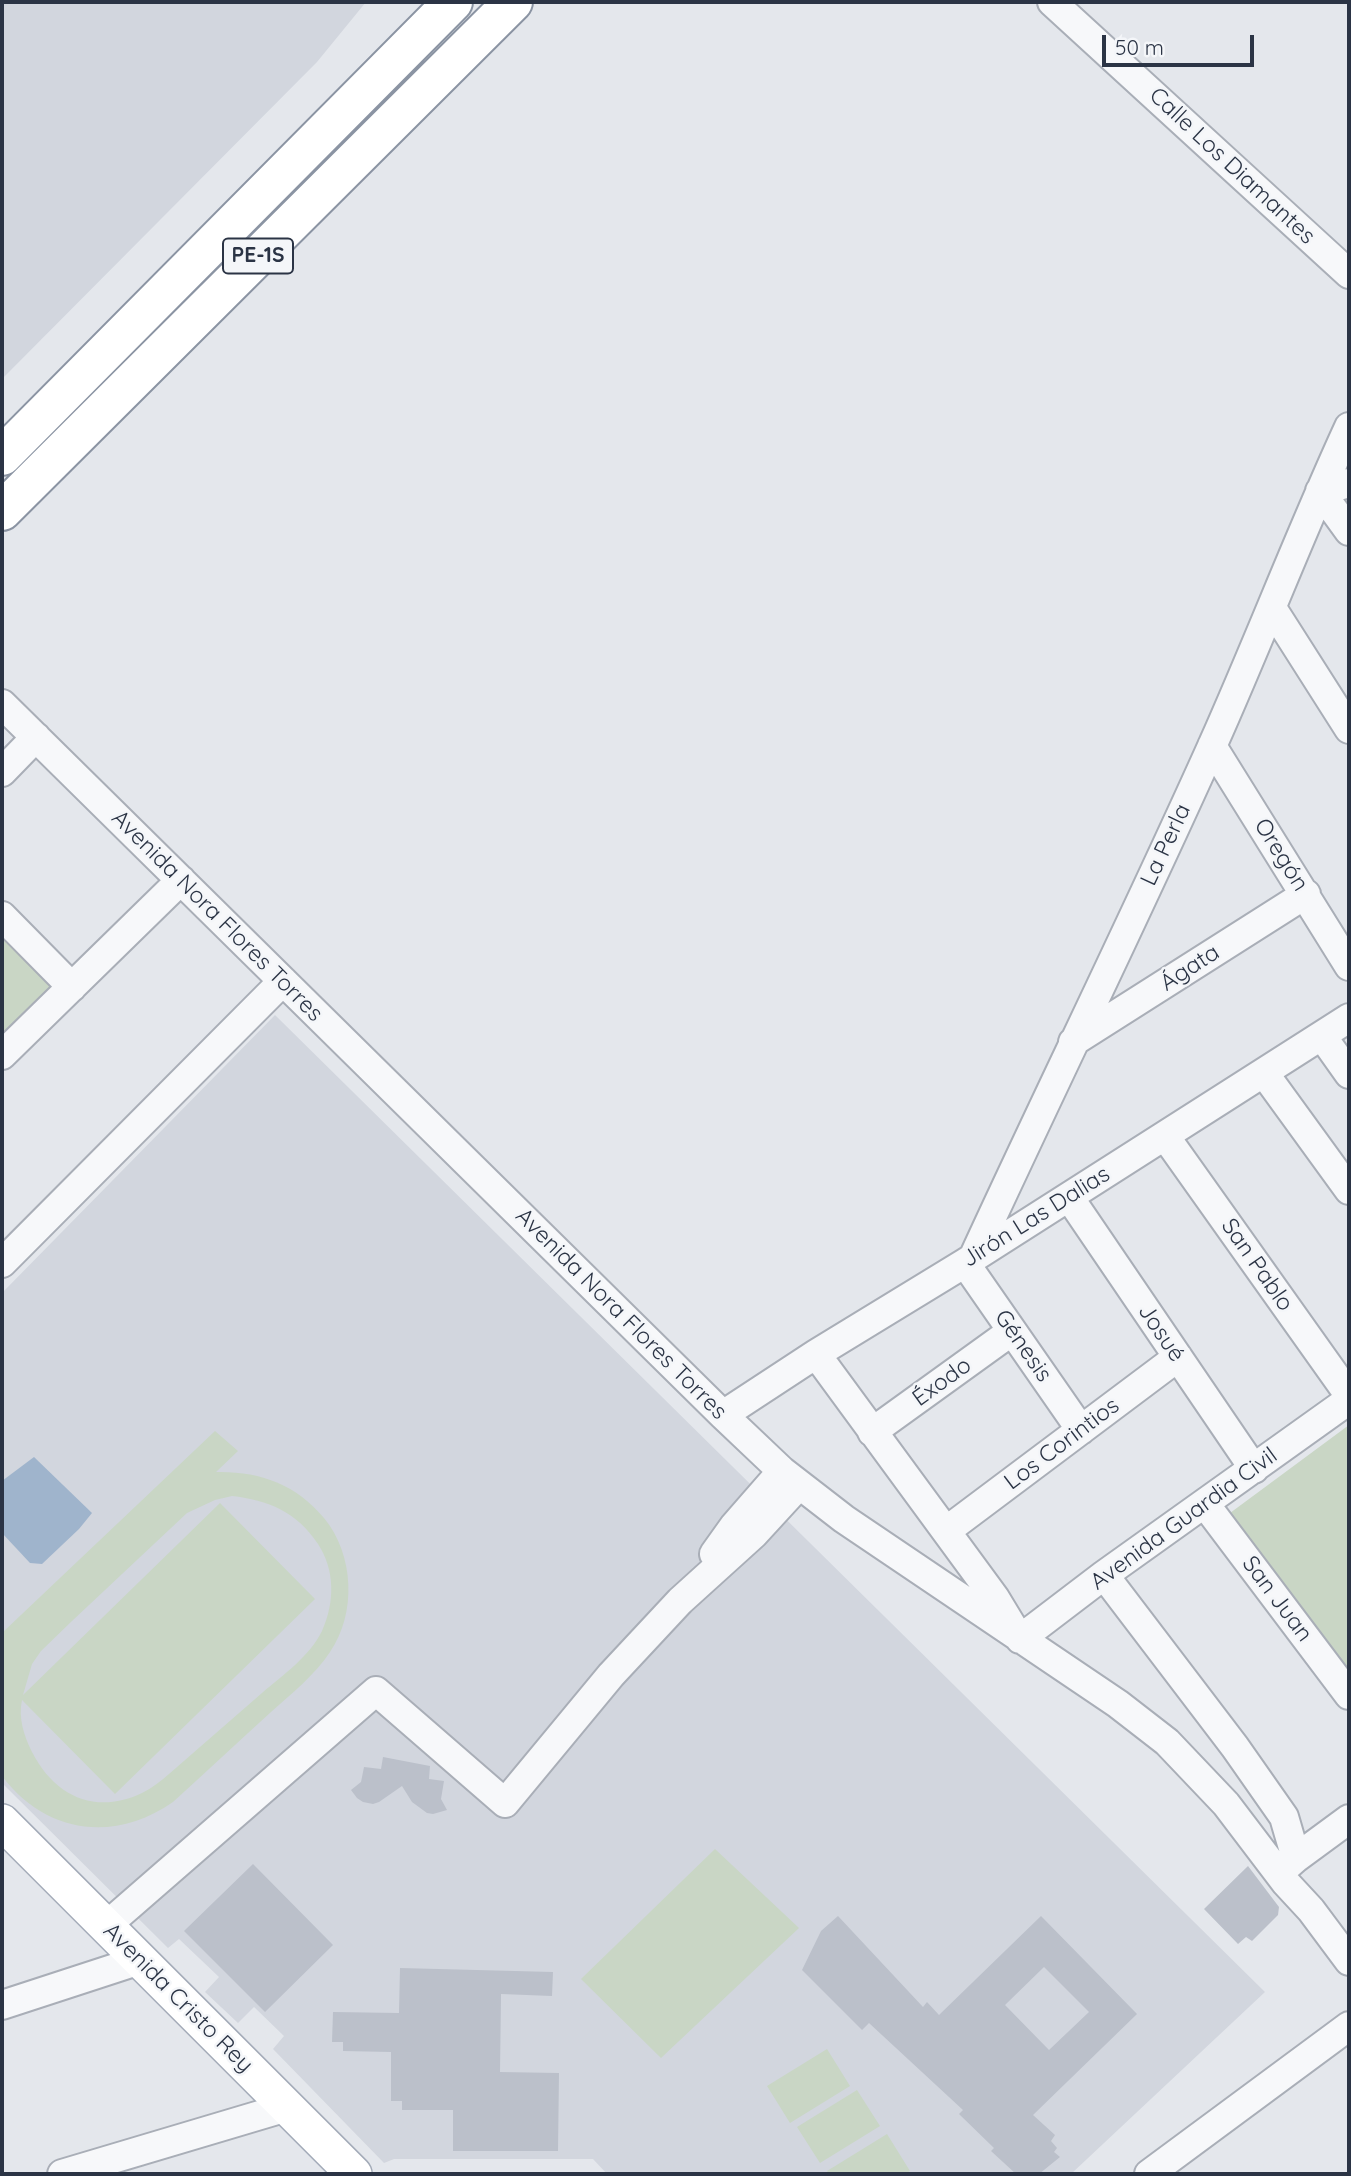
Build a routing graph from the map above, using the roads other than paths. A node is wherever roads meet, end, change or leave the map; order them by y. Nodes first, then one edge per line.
1 (453, 2) edge
2 (513, 2) edge
3 (1052, 2) edge
4 (1349, 274) edge
5 (1349, 427) edge
6 (2, 456) edge
7 (1349, 483) edge
8 (1320, 491) junction
9 (2, 511) edge
10 (1349, 531) edge
11 (1272, 608) junction
12 (2, 704) edge
13 (1349, 729) edge
14 (36, 737) junction
15 (1212, 746) junction
16 (2, 772) edge
17 (181, 880) junction
18 (1306, 894) junction
19 (2, 916) edge
20 (1349, 966) edge
21 (283, 981) junction
22 (72, 987) junction
23 (1349, 1018) edge
24 (1322, 1036) junction
25 (1073, 1042) junction
26 (2, 1055) edge
27 (1264, 1073) junction
28 (1349, 1074) edge
29 (1165, 1136) junction
30 (1349, 1190) edge
31 (1069, 1197) junction
32 (969, 1261) junction
33 (2, 1262) edge
34 (1012, 1331) junction
35 (816, 1354) junction
36 (1178, 1357) junction
37 (1349, 1398) edge
38 (723, 1415) junction
39 (1081, 1430) junction
40 (872, 1432) junction
41 (1254, 1469) junction
42 (791, 1478) junction
43 (1205, 1504) junction
44 (946, 1531) junction
45 (1104, 1575) junction
46 (1020, 1639) junction
47 (1349, 1695) edge
48 (1349, 1819) edge
49 (9, 1839) edge
50 (1287, 1865) junction
51 (106, 1926) junction
52 (140, 1960) junction
53 (1349, 1961) edge
54 (2, 2006) edge
55 (1349, 2026) edge
56 (287, 2108) junction
57 (62, 2174) edge
58 (354, 2174) edge
59 (1149, 2174) edge

1 - 6 highway, PE-1S
2 - 9 highway, PE-1S
3 - 4 street, Calle Los Diamantes
5 - 8 street, La Perla
7 - 8 street
8 - 10 street
8 - 11 street, La Perla
11 - 13 street
11 - 15 street, La Perla
12 - 14 street, Avenida Nora Flores Torres
14 - 16 street
14 - 17 street, Avenida Nora Flores Torres
15 - 18 street, Oregón
15 - 25 street, La Perla
17 - 21 street, Avenida Nora Flores Torres
17 - 22 street
18 - 20 street, Oregón
18 - 25 street, Ágata
19 - 22 street
21 - 33 street
21 - 38 street, Avenida Nora Flores Torres
22 - 26 street
23 - 24 street, Jirón Las Dalias
24 - 27 street, Jirón Las Dalias
24 - 28 street
25 - 32 street, La Perla
27 - 29 street, Jirón Las Dalias
27 - 30 street
29 - 31 street, Jirón Las Dalias
29 - 37 street, San Pablo
31 - 32 street, Jirón Las Dalias
31 - 36 street, Josué
32 - 34 street, Génesis
32 - 35 street, Jirón Las Dalias
34 - 39 street, Génesis
34 - 40 street, Éxodo
35 - 38 street, Jirón Las Dalias
35 - 40 street
36 - 39 street, Los Corintios
36 - 41 street, Josué
37 - 41 street, Avenida Guardia Civil
38 - 42 street, Avenida Nora Flores Torres
39 - 44 street, Los Corintios
40 - 44 street
41 - 43 street, Avenida Guardia Civil
42 - 46 street, Avenida Nora Flores Torres
42 - 51 street
43 - 45 street, Avenida Guardia Civil
43 - 47 street, San Juan
44 - 46 street
45 - 46 street, Avenida Guardia Civil
45 - 50 street, Avenida Nora Flores Torres
46 - 50 street, Avenida Nora Flores Torres
48 - 50 street
49 - 51 main road, Avenida Cristo Rey
50 - 53 street, Avenida Nora Flores Torres
51 - 52 main road, Avenida Cristo Rey
52 - 54 street
52 - 56 main road, Avenida Cristo Rey
55 - 59 street
56 - 57 street
56 - 58 main road, Avenida Cristo Rey

